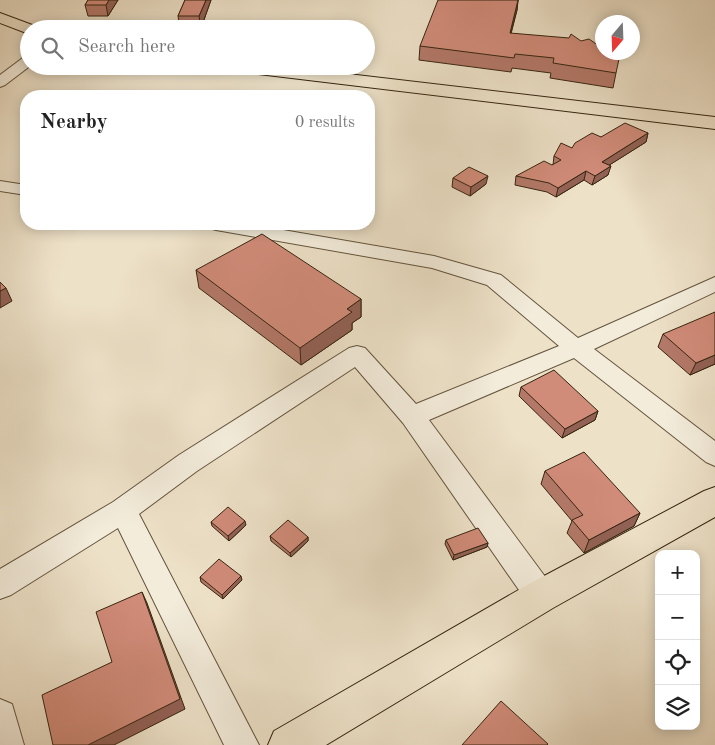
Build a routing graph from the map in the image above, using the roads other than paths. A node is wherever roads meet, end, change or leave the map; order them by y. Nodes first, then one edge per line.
1 (0, 18) edge
2 (20, 26) edge
3 (20, 67) edge
4 (310, 75) edge
5 (0, 82) edge
6 (715, 123) edge
7 (0, 186) edge
8 (20, 189) edge
9 (250, 230) edge
10 (715, 284) edge
11 (576, 348) junction
12 (412, 416) junction
13 (715, 455) edge
14 (715, 501) edge
15 (123, 510) junction
16 (0, 585) edge
17 (541, 596) junction
18 (0, 716) edge
19 (7, 745) edge
20 (242, 745) edge
21 (288, 745) edge

1 - 2 main road
3 - 5 street
4 - 6 main road
7 - 8 street
9 - 11 street
10 - 11 street
11 - 12 street
11 - 13 street
12 - 15 street
12 - 17 street
14 - 17 main road
15 - 16 street
15 - 20 street
17 - 21 main road
18 - 19 street

